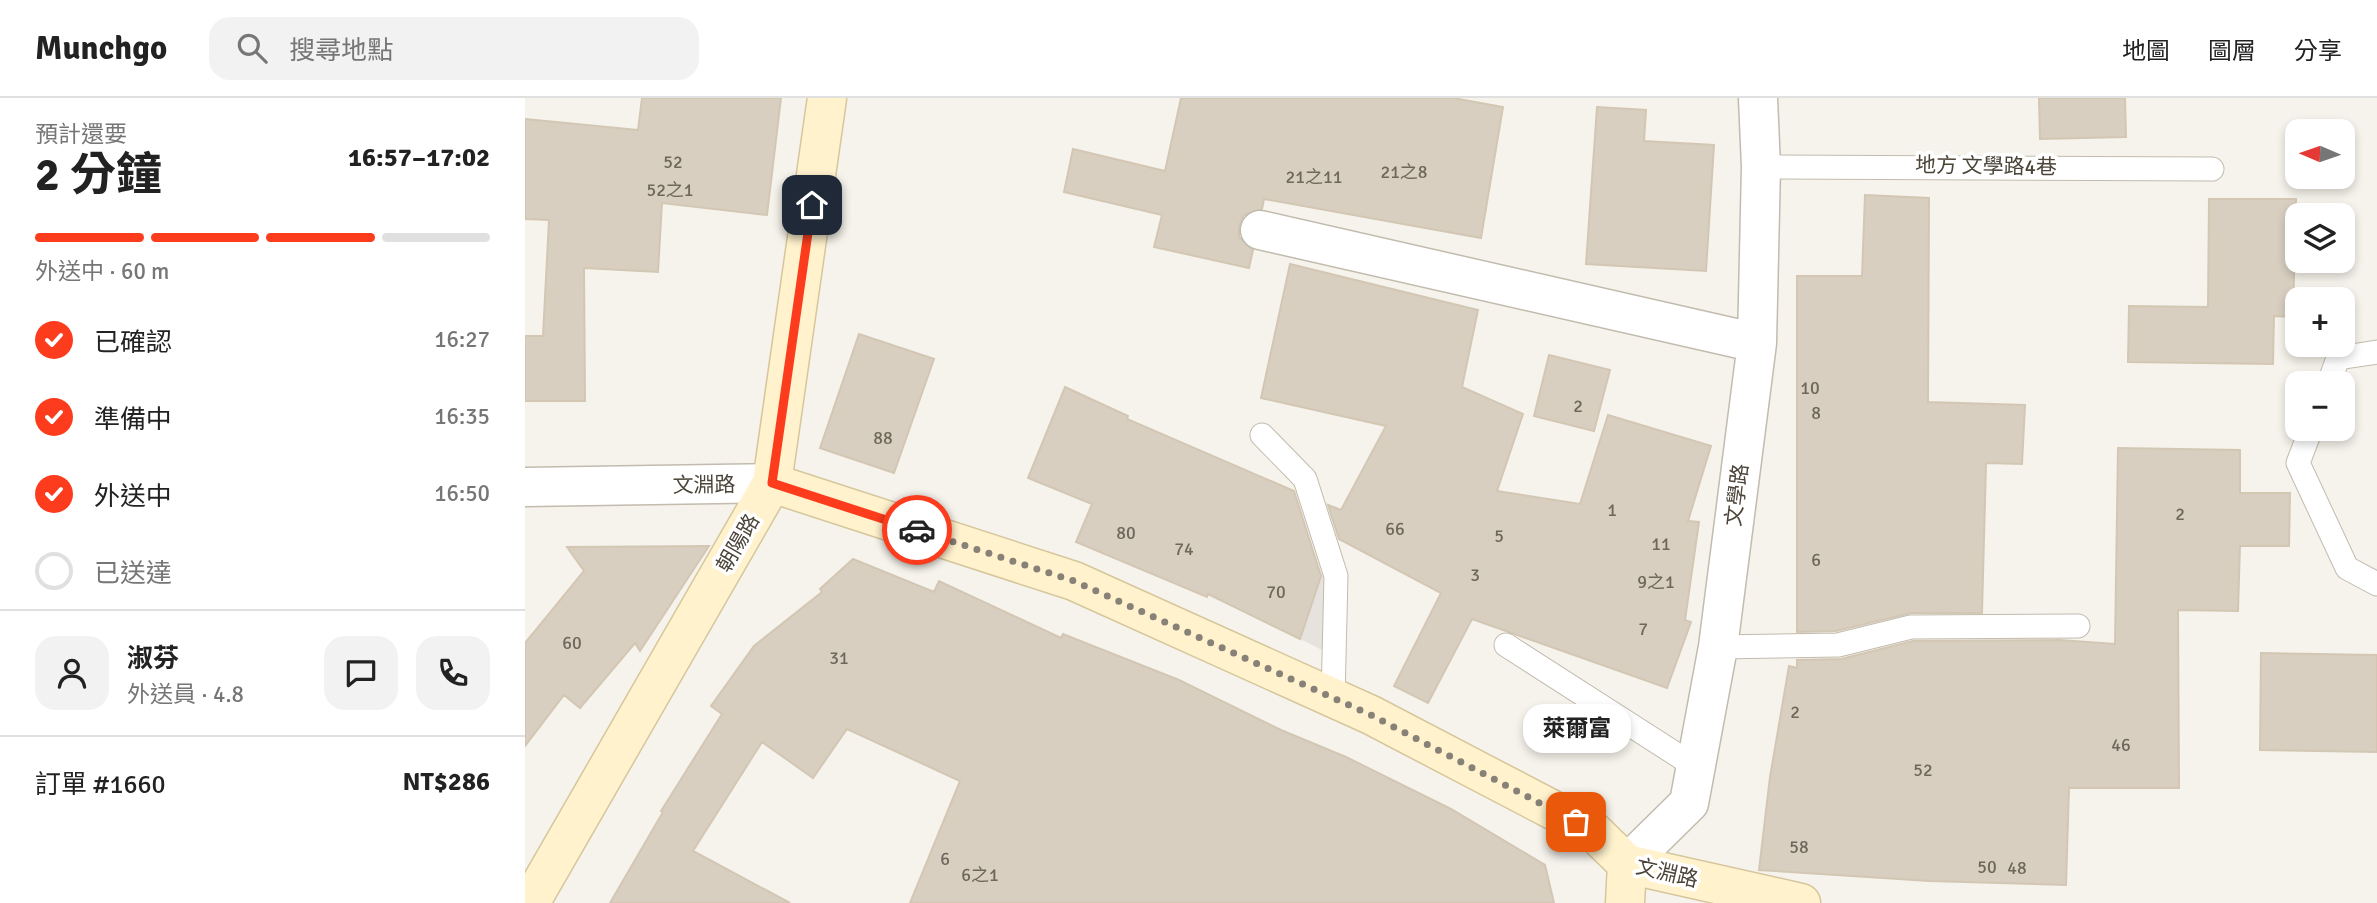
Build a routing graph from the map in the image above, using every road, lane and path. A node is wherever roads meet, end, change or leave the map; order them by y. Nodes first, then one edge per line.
1 (827, 98) edge
2 (1758, 98) edge
3 (1761, 167) junction
4 (2212, 169) dead end
5 (1260, 230) dead end
6 (1757, 343) junction
7 (2377, 352) edge
8 (2333, 371) edge
9 (1262, 435) dead end
10 (2306, 441) edge
11 (772, 483) junction
12 (525, 487) edge
13 (2377, 584) edge
14 (2078, 626) dead end
15 (1506, 645) dead end
16 (1718, 647) junction
17 (1333, 698) junction
18 (1696, 766) junction
19 (1627, 864) junction
20 (531, 893) edge
21 (1625, 903) edge
22 (1801, 903) edge

1 - 11 street, 朝陽路
2 - 3 street, 文學路
3 - 4 lane, 地方 文學路4巷
3 - 6 street, 文學路
5 - 6 street
6 - 16 street, 文學路
7 - 8 lane
9 - 17 lane
10 - 13 lane
11 - 12 street, 文淵路
11 - 17 street, 文淵路
11 - 20 street, 朝陽路
14 - 16 lane
15 - 18 lane
16 - 18 street, 文學路
17 - 19 street, 文淵路
18 - 19 street, 文學路
19 - 21 street
19 - 22 street, 文淵路

